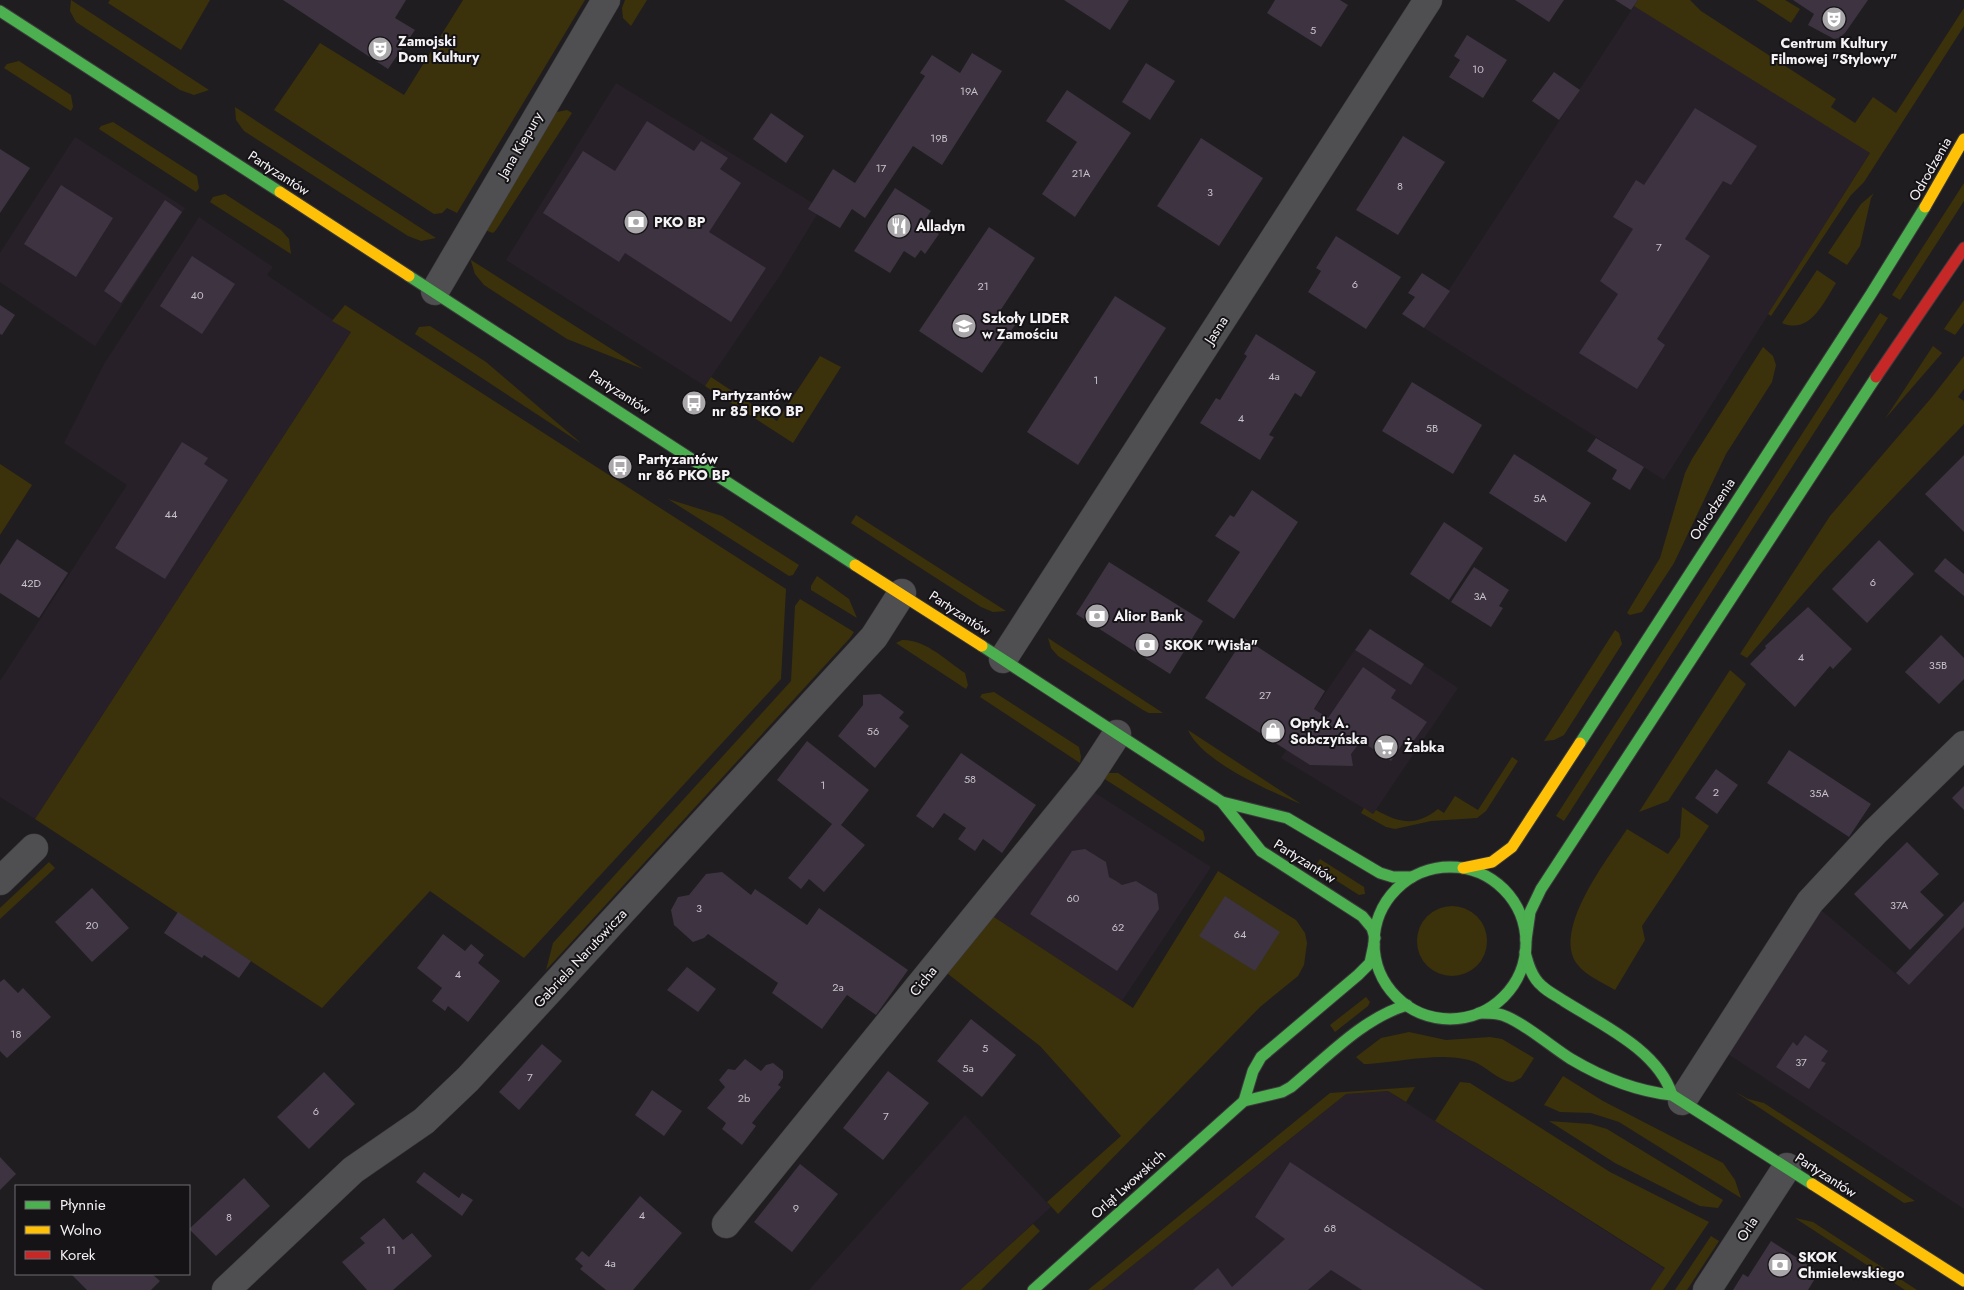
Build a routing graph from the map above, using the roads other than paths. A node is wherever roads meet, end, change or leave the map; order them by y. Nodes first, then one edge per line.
1 (606, 0) edge
2 (1428, 0) edge
3 (0, 11) edge
4 (1964, 139) edge
5 (1964, 248) edge
6 (435, 290) junction
7 (902, 593) junction
8 (1003, 659) junction
9 (1117, 734) junction
10 (1964, 746) edge
11 (1222, 802) junction
12 (34, 848) dead end
13 (1462, 868) junction
14 (1412, 877) junction
15 (0, 881) edge
16 (1526, 940) junction
17 (1374, 941) junction
18 (1526, 952) junction
19 (1407, 1005) junction
20 (1479, 1013) junction
21 (1677, 1098) junction
22 (1244, 1101) junction
23 (1787, 1167) junction
24 (726, 1224) dead end
25 (1964, 1281) edge
26 (226, 1290) edge
27 (1033, 1290) edge
28 (1707, 1290) edge

1 - 6 street, Jana Kiepury
2 - 8 street, Jasna
3 - 6 main road, Partyzantów
4 - 13 main road, Odrodzenia
5 - 16 main road
6 - 7 main road, Partyzantów
7 - 8 main road, Partyzantów
7 - 26 street, Gabriela Narutowicza
8 - 9 main road, Partyzantów
9 - 11 main road, Partyzantów
9 - 24 street, Cicha
10 - 21 street
11 - 14 main road, Partyzantów
11 - 17 main road, Partyzantów
12 - 15 street
13 - 14 main road
13 - 16 main road
14 - 17 main road
16 - 18 main road
17 - 19 main road
17 - 22 main road
18 - 20 main road
18 - 21 main road
19 - 20 main road
19 - 22 main road, Orląt Lwowskich
20 - 21 main road, Partyzantów
21 - 23 main road, Partyzantów
22 - 27 main road, Orląt Lwowskich
23 - 25 main road, Partyzantów
23 - 28 street, Orla

